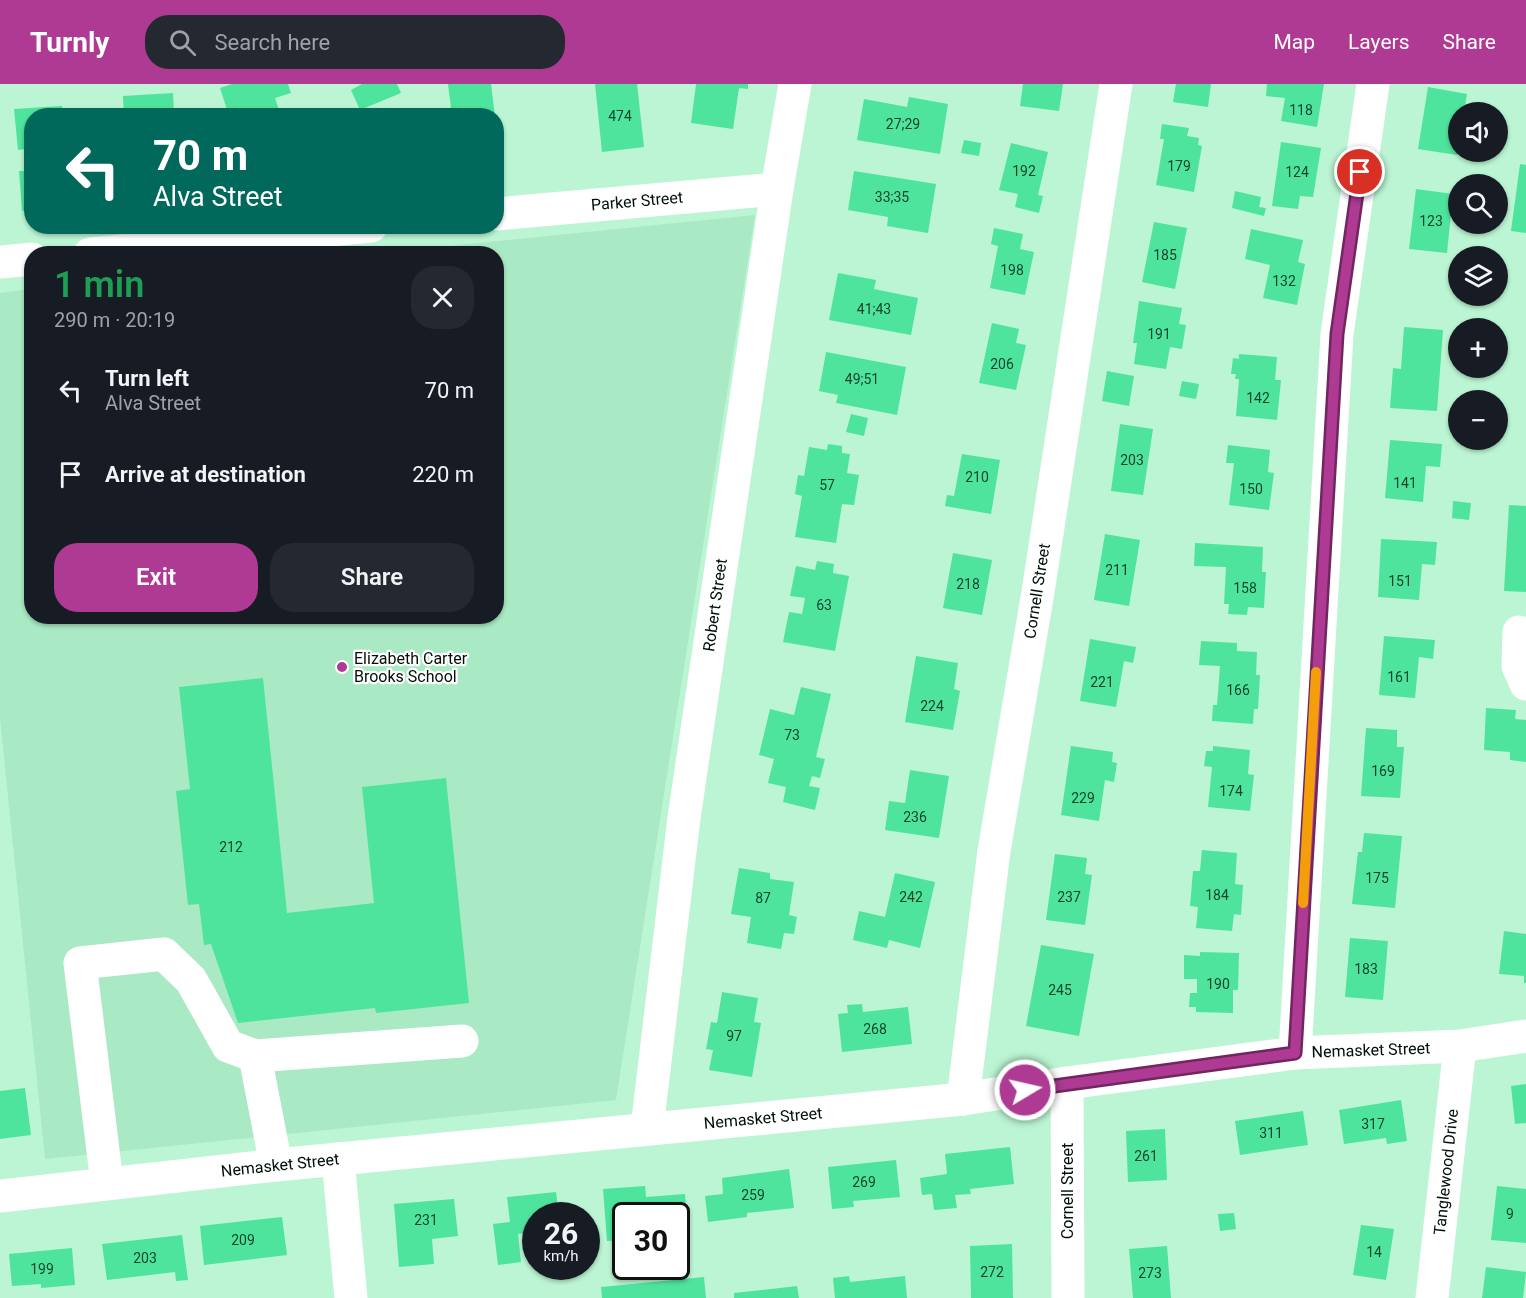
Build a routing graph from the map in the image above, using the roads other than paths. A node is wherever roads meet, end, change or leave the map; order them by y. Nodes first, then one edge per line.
1 (795, 84) edge
2 (1116, 84) edge
3 (1373, 84) edge
4 (777, 189) junction
5 (504, 213) edge
6 (291, 234) edge
7 (170, 246) edge
8 (24, 260) edge
9 (0, 262) edge
10 (1519, 632) dead end
11 (1526, 684) edge
12 (1526, 1036) edge
13 (462, 1041) dead end
14 (1460, 1046) junction
15 (1295, 1053) junction
16 (255, 1056) junction
17 (1067, 1083) junction
18 (963, 1099) junction
19 (647, 1128) junction
20 (338, 1160) junction
21 (276, 1165) junction
22 (107, 1184) junction
23 (0, 1196) edge
24 (351, 1298) edge
25 (1068, 1298) edge
26 (1432, 1298) edge

1 - 4 street, Robert Street
2 - 18 street, Cornell Street
3 - 15 street
4 - 5 street, Parker Street
4 - 19 street, Robert Street
6 - 7 street
8 - 9 street
10 - 11 street
12 - 14 street, Nemasket Street
13 - 16 street
14 - 15 street, Nemasket Street
14 - 26 street, Tanglewood Drive
15 - 17 street, Nemasket Street
16 - 21 street
16 - 22 street
17 - 18 street, Nemasket Street
17 - 25 street, Cornell Street
18 - 19 street, Nemasket Street
19 - 20 street, Nemasket Street
20 - 21 street, Nemasket Street
20 - 24 street
21 - 22 street, Nemasket Street
22 - 23 street, Nemasket Street

